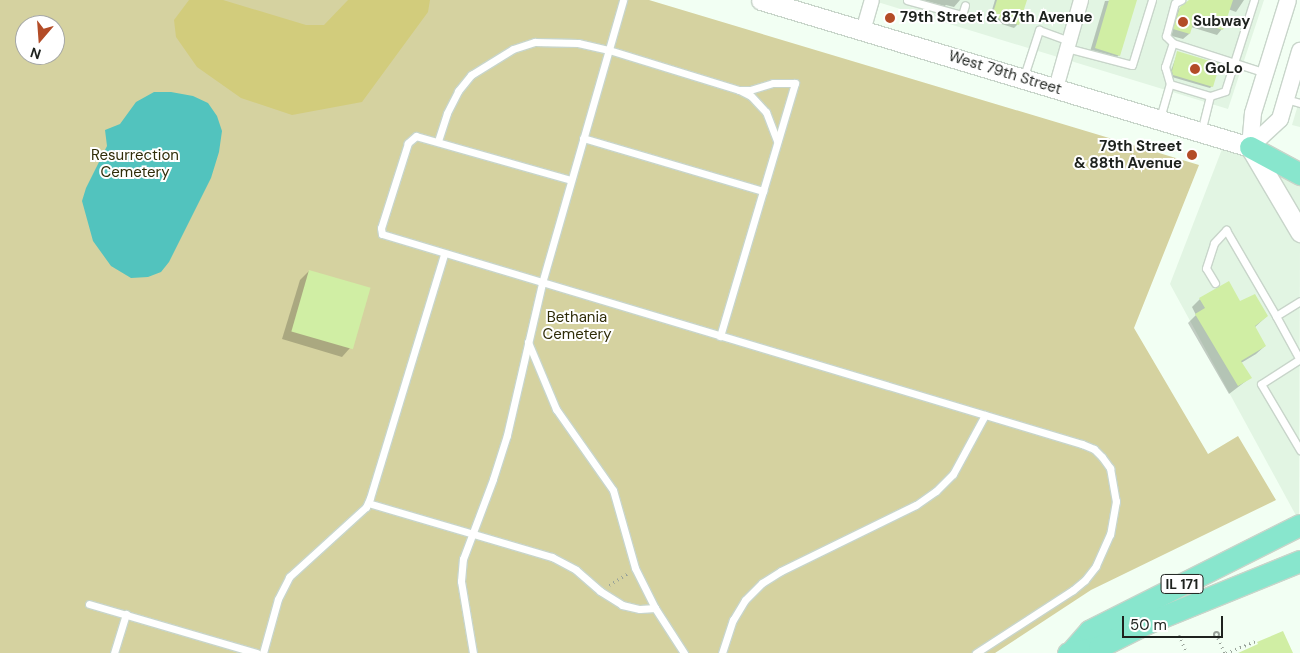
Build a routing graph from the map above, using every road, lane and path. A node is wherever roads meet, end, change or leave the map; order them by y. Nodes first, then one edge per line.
1 (623, 0) edge
2 (761, 0) edge
3 (872, 0) edge
4 (907, 0) edge
5 (1081, 0) edge
6 (1152, 0) edge
7 (1180, 0) edge
8 (1254, 0) edge
9 (1288, 0) edge
10 (965, 4) dead end
11 (863, 31) junction
12 (1173, 43) junction
13 (1069, 45) junction
14 (609, 50) junction
15 (1300, 51) edge
16 (1234, 62) junction
17 (1266, 73) junction
18 (1023, 79) junction
19 (1170, 84) junction
20 (1056, 88) junction
21 (739, 90) junction
22 (1210, 96) junction
23 (1293, 101) edge
24 (1159, 120) junction
25 (1200, 132) junction
26 (583, 138) junction
27 (438, 141) junction
28 (778, 142) junction
29 (1250, 147) junction
30 (1300, 156) edge
31 (1300, 174) edge
32 (571, 180) junction
33 (763, 191) junction
34 (1300, 232) edge
35 (444, 254) junction
36 (542, 283) junction
37 (1214, 283) dead end
38 (1300, 301) edge
39 (1276, 316) junction
40 (720, 336) junction
41 (528, 342) junction
42 (1300, 360) edge
43 (985, 415) junction
44 (1300, 450) edge
45 (368, 503) junction
46 (1300, 525) edge
47 (472, 533) junction
48 (1300, 551) edge
49 (1300, 561) edge
50 (635, 568) junction
51 (1246, 582) junction
52 (600, 591) junction
53 (90, 604) dead end
54 (655, 608) junction
55 (126, 614) junction
56 (1179, 635) dead end
57 (1218, 638) dead end
58 (1256, 641) dead end
59 (1070, 652) edge
60 (114, 653) edge
61 (257, 653) edge
62 (263, 653) edge
63 (473, 653) edge
64 (684, 653) edge
65 (722, 653) edge
66 (976, 653) edge
67 (1187, 653) edge
68 (1225, 653) edge

1 - 14 lane
2 - 11 main road, West 79th Street
3 - 11 street
4 - 10 lane
5 - 13 street
6 - 13 lane
7 - 12 lane
8 - 16 lane
9 - 17 street
11 - 18 main road, West 79th Street
12 - 16 lane
12 - 19 lane
13 - 18 lane
13 - 20 street
14 - 21 lane
14 - 26 lane
14 - 27 lane
15 - 23 street
16 - 17 lane
16 - 22 lane
17 - 29 street
18 - 20 main road, West 79th Street
19 - 22 lane
19 - 24 lane
20 - 24 main road, West 79th Street
21 - 28 lane
21 - 28 lane
22 - 25 lane
23 - 29 street
24 - 25 main road, West 79th Street
25 - 29 main road, West 79th Street
26 - 32 lane
26 - 33 lane
27 - 32 lane
27 - 35 lane
28 - 33 lane
29 - 30 main road
29 - 31 main road
29 - 34 main road
32 - 36 lane
33 - 40 lane
35 - 36 lane
35 - 45 lane
36 - 40 lane
36 - 41 lane
37 - 39 lane
38 - 39 lane
39 - 42 lane
40 - 43 lane
41 - 47 lane
41 - 50 lane
42 - 44 lane
43 - 65 lane
43 - 66 lane
45 - 47 lane
45 - 62 lane
46 - 59 main road, IL 171
47 - 52 lane
47 - 63 lane
48 - 51 main road
49 - 51 main road, IL 171
50 - 52 path
50 - 54 lane
51 - 59 main road, IL 171
52 - 54 lane
53 - 55 lane
54 - 64 lane
55 - 60 lane
55 - 61 lane
56 - 67 path
57 - 68 path
58 - 68 path

